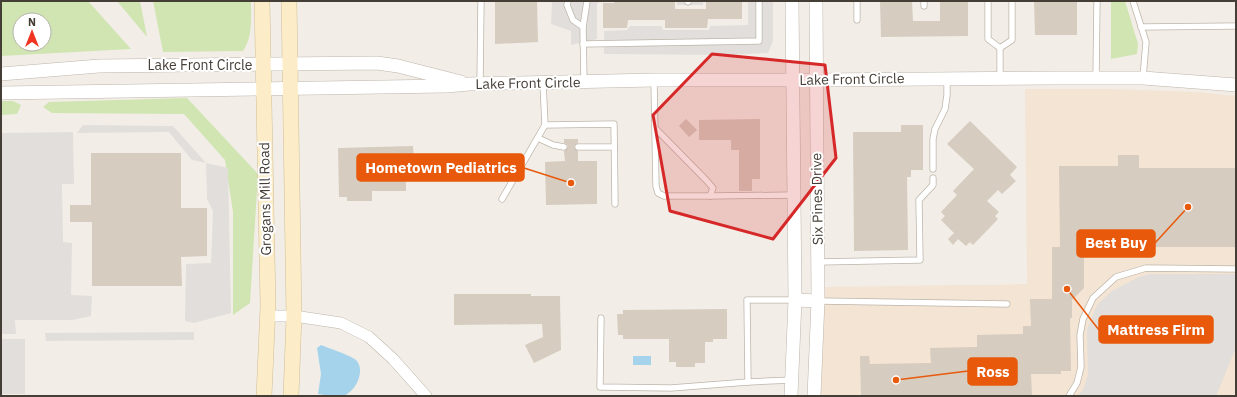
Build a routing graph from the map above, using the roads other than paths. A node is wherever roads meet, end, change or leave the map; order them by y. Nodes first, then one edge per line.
1 (262, 1) edge
2 (289, 1) edge
3 (480, 1) edge
4 (568, 1) edge
5 (587, 1) edge
6 (759, 1) edge
7 (792, 1) edge
8 (816, 1) edge
9 (857, 1) edge
10 (988, 1) edge
11 (1012, 1) edge
12 (1097, 1) edge
13 (1133, 1) edge
14 (857, 20) dead end
15 (1236, 26) edge
16 (582, 27) junction
17 (1141, 27) junction
18 (583, 44) junction
19 (1000, 48) junction
20 (290, 64) junction
21 (263, 65) junction
22 (1, 74) edge
23 (947, 78) junction
24 (1000, 78) junction
25 (1096, 78) junction
26 (1143, 78) junction
27 (654, 80) junction
28 (793, 80) junction
29 (816, 80) junction
30 (584, 82) junction
31 (543, 83) junction
32 (474, 84) junction
33 (1236, 85) edge
34 (290, 88) junction
35 (263, 89) junction
36 (1, 93) edge
37 (545, 125) junction
38 (655, 128) junction
39 (538, 138) junction
40 (564, 147) dead end
41 (578, 147) dead end
42 (614, 147) junction
43 (933, 169) dead end
44 (933, 178) dead end
45 (794, 195) junction
46 (710, 196) junction
47 (502, 199) dead end
48 (615, 204) dead end
49 (818, 262) junction
50 (1236, 269) edge
51 (795, 300) junction
52 (818, 301) junction
53 (1007, 304) dead end
54 (268, 316) junction
55 (294, 316) junction
56 (601, 318) dead end
57 (792, 380) junction
58 (748, 382) junction
59 (264, 396) edge
60 (291, 396) edge
61 (426, 396) edge
62 (791, 396) edge
63 (814, 396) edge
64 (1069, 396) edge

1 - 21 main road, Grogans Mill Road
2 - 20 main road, Grogans Mill Road
3 - 32 lane
4 - 16 lane
5 - 16 lane
6 - 18 lane
7 - 28 street, Six Pines Drive
8 - 29 street, Six Pines Drive
9 - 14 lane
10 - 19 lane
11 - 19 lane
12 - 25 lane
13 - 17 lane
15 - 17 lane
16 - 18 lane
17 - 26 lane
18 - 30 lane
19 - 24 lane
20 - 21 street, Lake Front Circle
20 - 32 street, Lake Front Circle
20 - 34 main road, Grogans Mill Road
21 - 22 street, Lake Front Circle
21 - 35 main road, Grogans Mill Road
23 - 24 street, Lake Front Circle
23 - 29 street, Lake Front Circle
23 - 43 lane
24 - 25 street, Lake Front Circle
25 - 26 street, Lake Front Circle
26 - 33 street, Lake Front Circle
27 - 28 street, Lake Front Circle
27 - 30 street, Lake Front Circle
27 - 38 lane
28 - 29 street, Lake Front Circle
28 - 45 street, Six Pines Drive
29 - 49 street, Six Pines Drive
30 - 31 street, Lake Front Circle
31 - 32 street, Lake Front Circle
31 - 37 lane
32 - 34 street, Lake Front Circle
34 - 35 street, Lake Front Circle
34 - 55 main road, Grogans Mill Road
35 - 36 street, Lake Front Circle
35 - 54 main road, Grogans Mill Road
37 - 39 lane
37 - 42 lane
38 - 46 lane
38 - 46 lane
39 - 40 lane
39 - 47 lane
41 - 42 lane
42 - 48 lane
44 - 49 lane
45 - 46 lane
45 - 51 street, Six Pines Drive
49 - 52 street, Six Pines Drive
50 - 64 lane
51 - 52 street
51 - 57 street, Six Pines Drive
51 - 58 lane
52 - 53 lane
52 - 63 street, Six Pines Drive
54 - 55 street
54 - 59 main road, Grogans Mill Road
55 - 60 main road, Grogans Mill Road
55 - 61 street
56 - 58 lane
57 - 58 lane
57 - 62 street, Six Pines Drive

